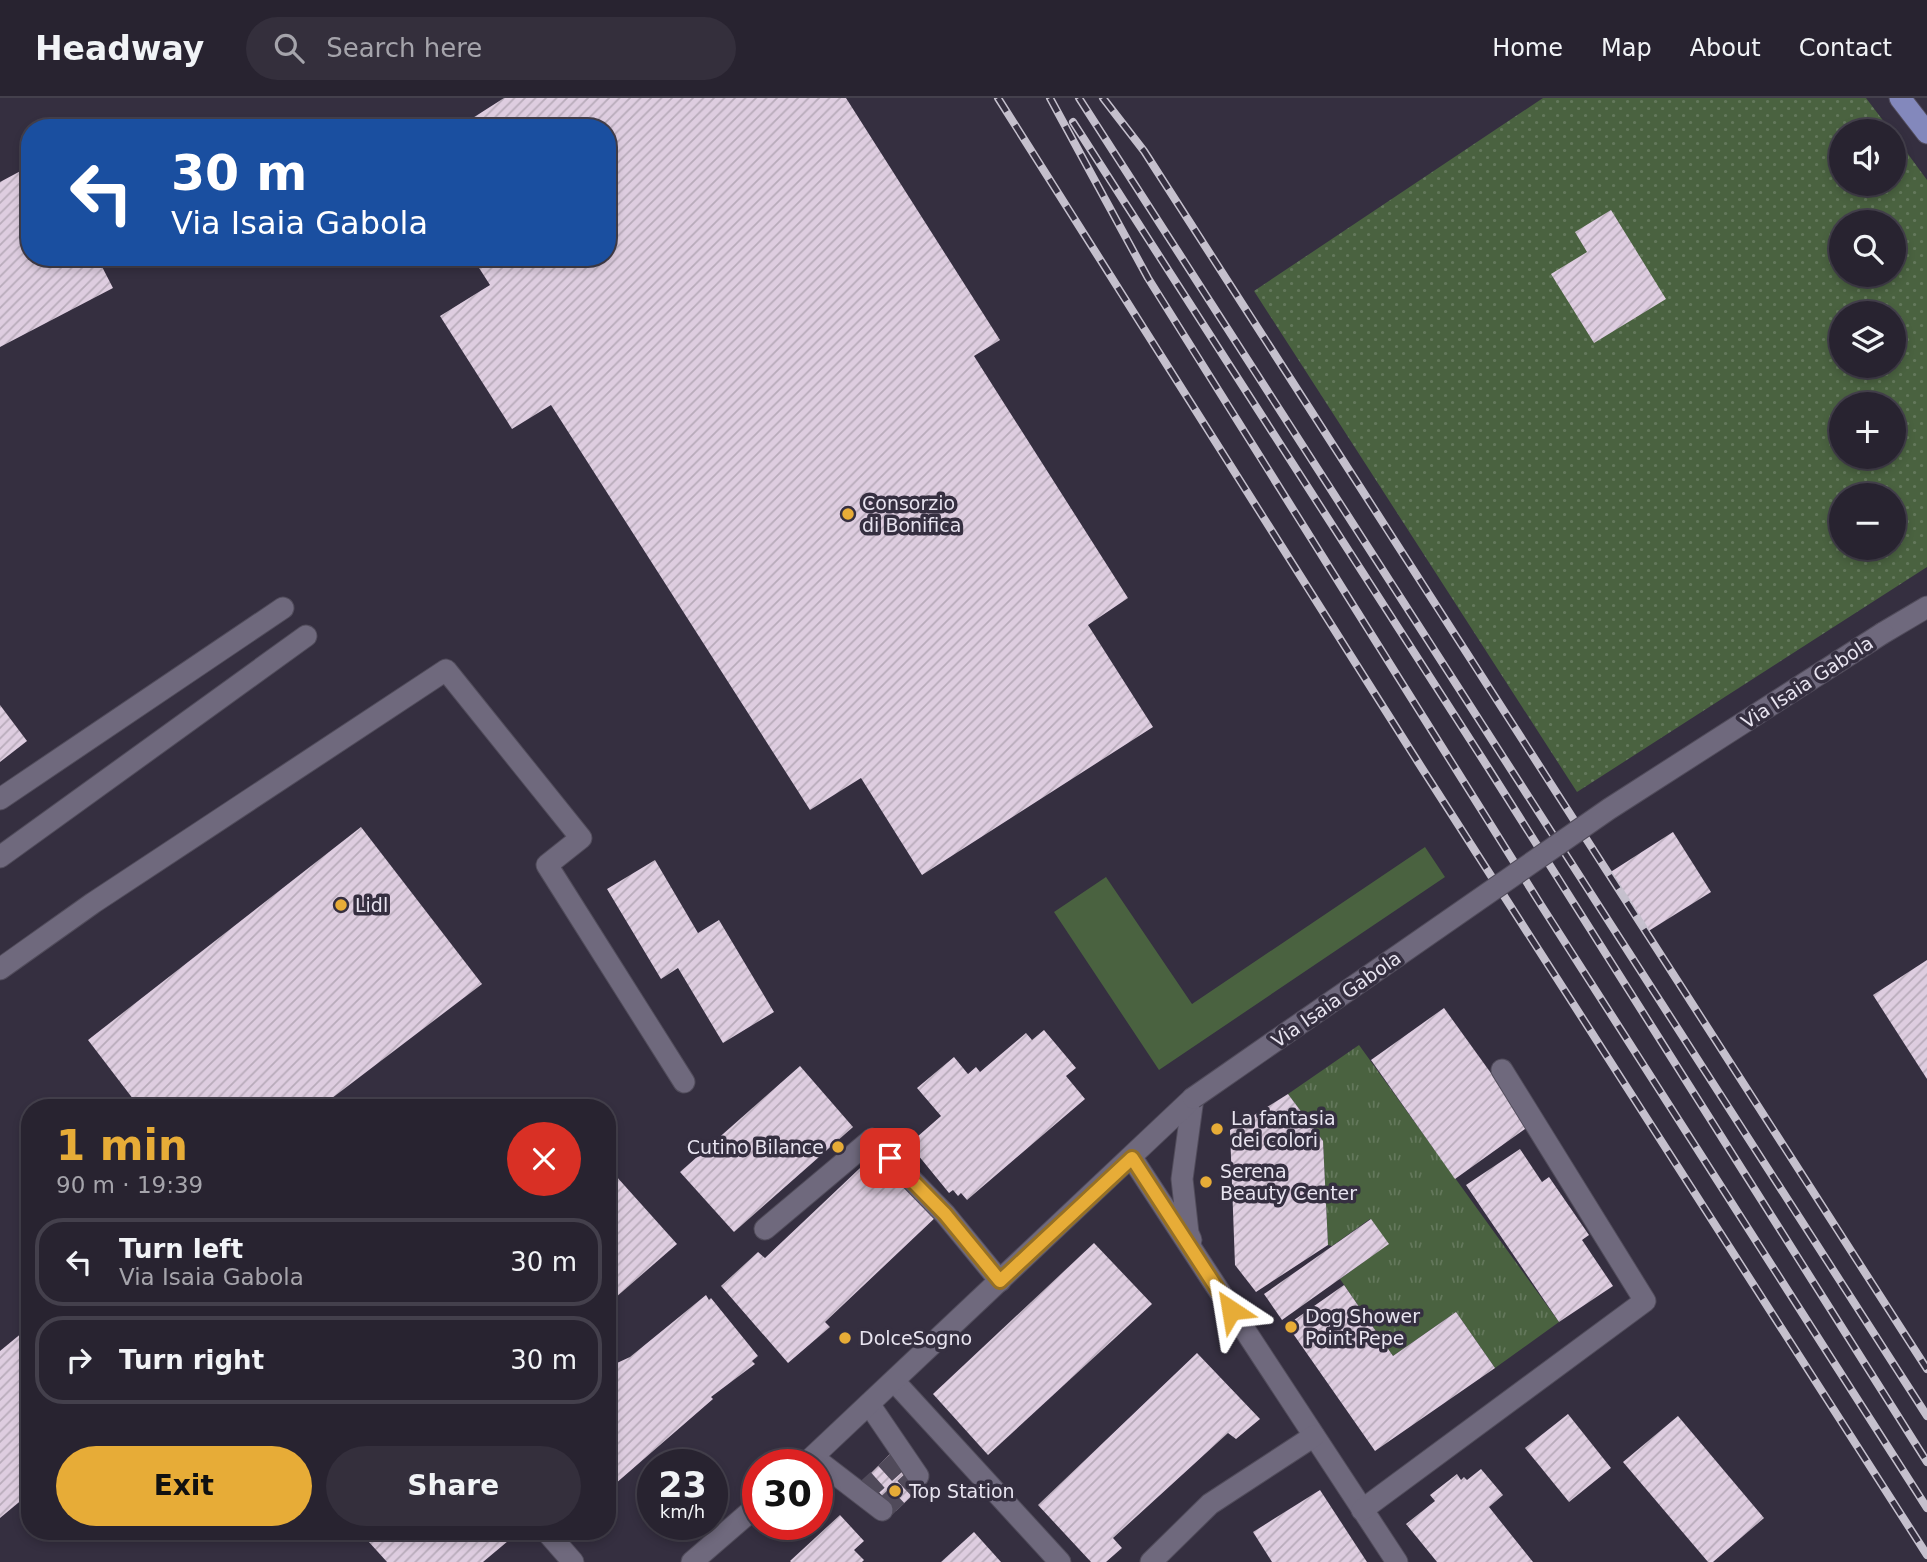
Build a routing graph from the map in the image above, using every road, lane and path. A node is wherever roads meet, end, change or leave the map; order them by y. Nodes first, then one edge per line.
1 (1900, 98) edge
2 (1927, 133) edge
3 (1927, 607) edge
4 (283, 608) dead end
5 (306, 636) dead end
6 (0, 799) edge
7 (0, 858) edge
8 (0, 969) edge
9 (1502, 1070) dead end
10 (684, 1082) dead end
11 (1194, 1098) junction
12 (1132, 1158) junction
13 (765, 1229) dead end
14 (1203, 1268) junction
15 (1000, 1281) junction
16 (894, 1381) junction
17 (869, 1404) junction
18 (1314, 1436) junction
19 (821, 1449) edge
20 (918, 1476) dead end
21 (833, 1478) edge
22 (882, 1510) dead end
23 (1362, 1510) junction
24 (742, 1519) edge
25 (554, 1540) edge
26 (573, 1562) edge
27 (692, 1562) edge
28 (1060, 1562) edge
29 (1152, 1562) edge
30 (1397, 1562) edge

1 - 2 main road
3 - 11 street, Via Isaia Gabola, bridge
4 - 6 street
5 - 7 street
8 - 10 street
9 - 23 street
11 - 12 street, Via Isaia Gabola
11 - 14 street
12 - 14 street
12 - 15 street, Via Isaia Gabola
13 - 15 street
14 - 18 street
15 - 16 street, Via Isaia Gabola
16 - 17 street, Via Isaia Gabola
16 - 28 street
17 - 19 street, Via Isaia Gabola
17 - 20 street
18 - 23 street
18 - 29 street
21 - 22 street
23 - 30 street
24 - 27 street
25 - 26 street

